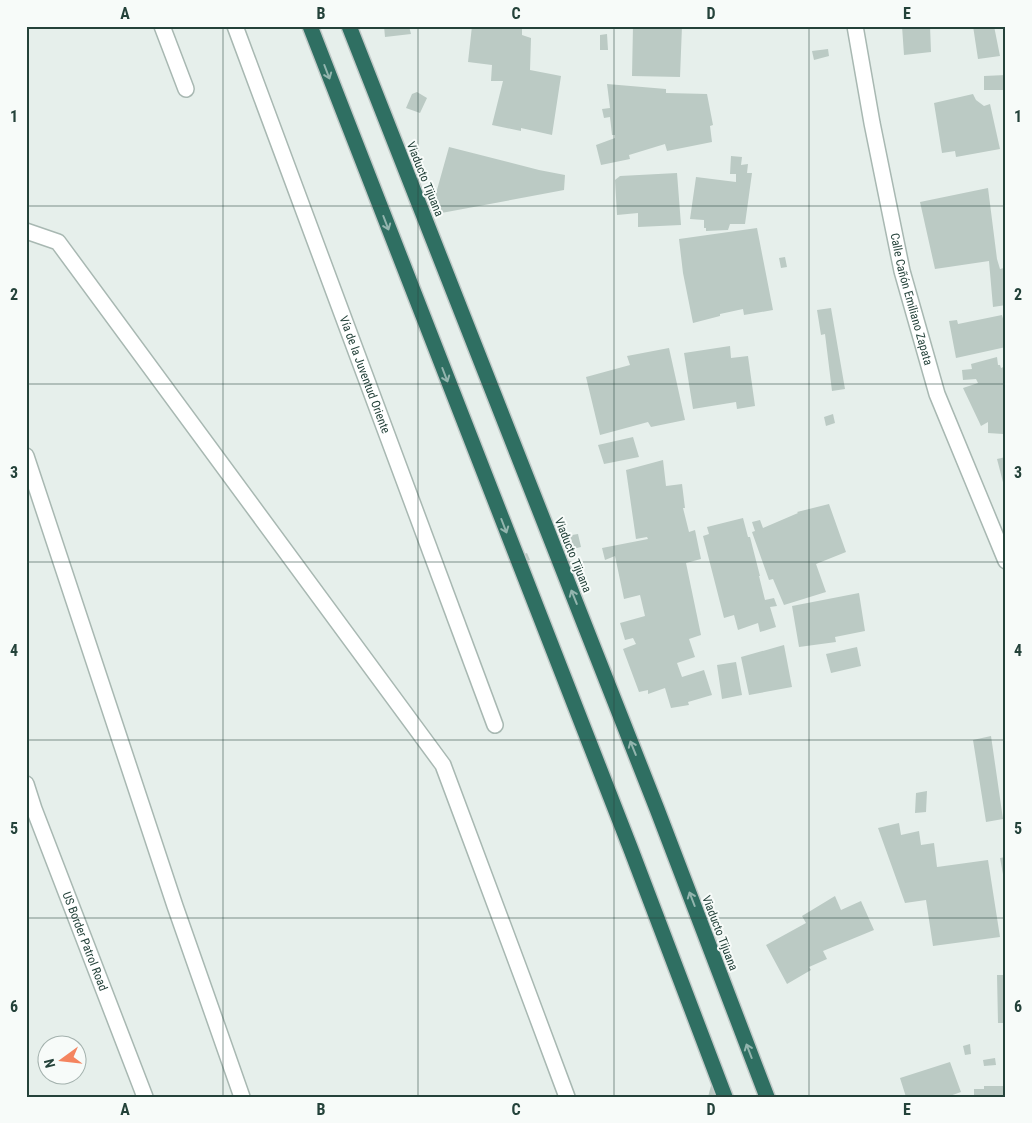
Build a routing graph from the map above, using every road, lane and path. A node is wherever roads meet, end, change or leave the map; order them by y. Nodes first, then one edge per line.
1 (162, 26) edge
2 (235, 26) edge
3 (310, 26) edge
4 (349, 26) edge
5 (855, 26) edge
6 (186, 90) dead end
7 (26, 231) edge
8 (26, 456) edge
9 (1006, 561) edge
10 (495, 725) dead end
11 (26, 784) edge
12 (34, 809) junction
13 (26, 827) edge
14 (145, 1097) edge
15 (242, 1097) edge
16 (567, 1097) edge
17 (724, 1097) edge
18 (767, 1097) edge

1 - 6 street
2 - 10 street, Vía de la Juventud Oriente
3 -> 17 highway
18 -> 4 highway, Viaducto Tijuana
5 - 9 street, Calle Cañón Emiliano Zapata
7 - 16 street
8 - 15 street
11 - 12 street, US Border Patrol Road
12 - 13 street
12 - 14 street, US Border Patrol Road

